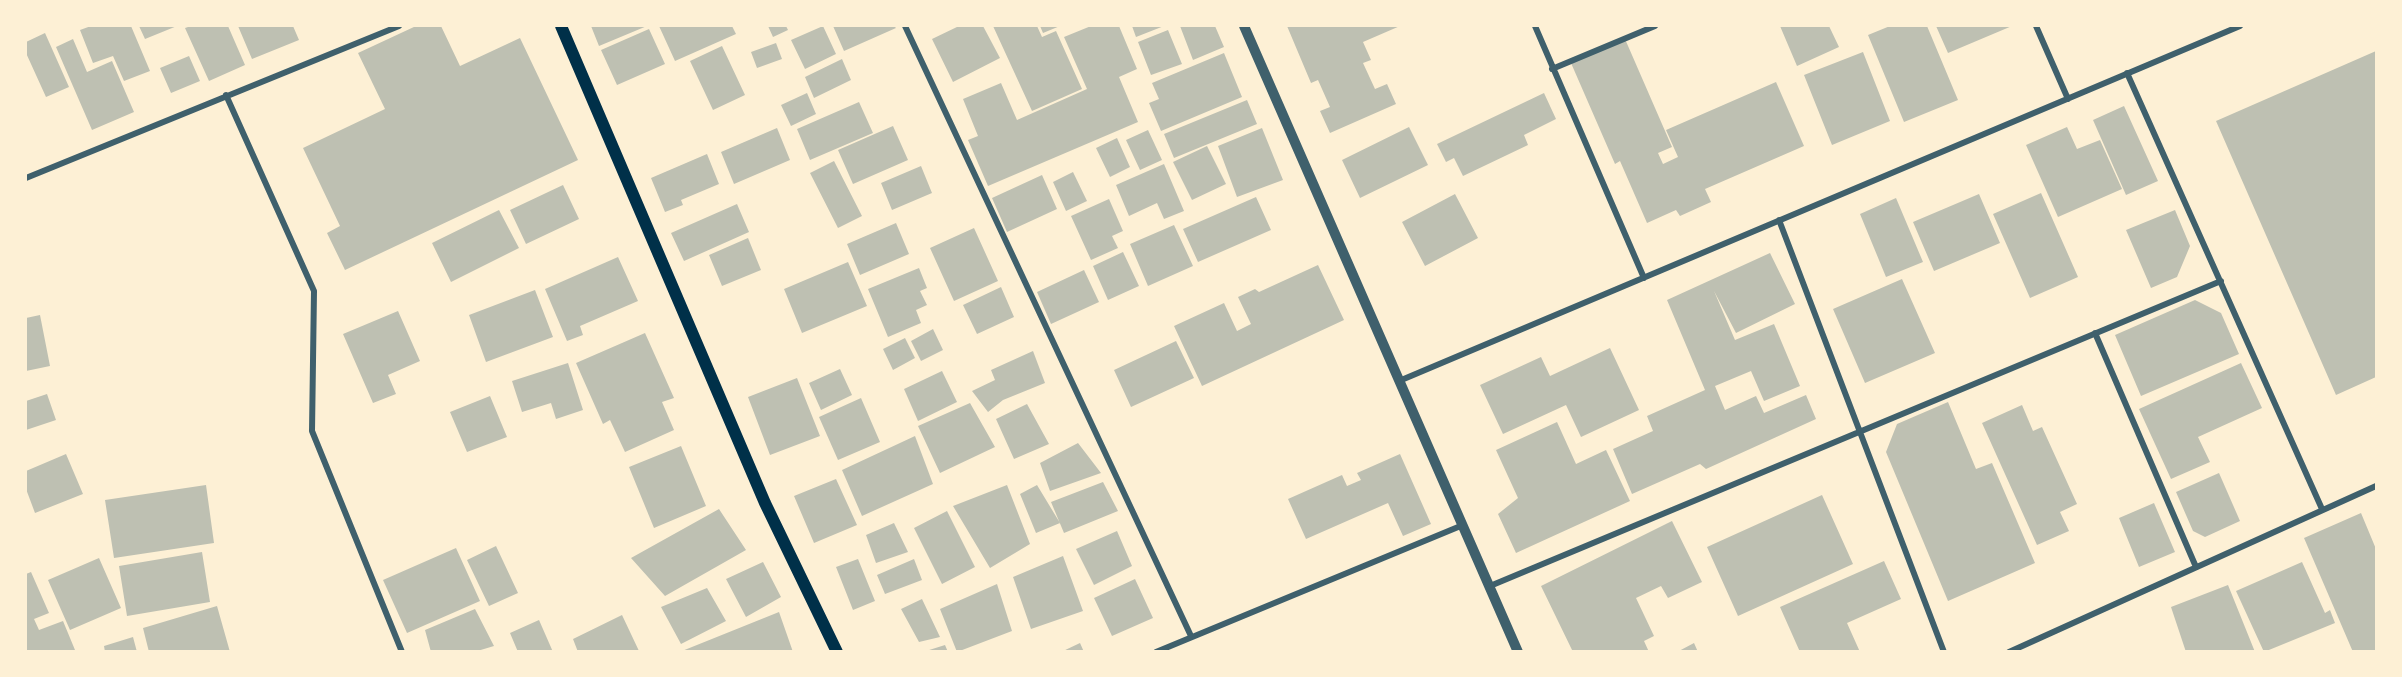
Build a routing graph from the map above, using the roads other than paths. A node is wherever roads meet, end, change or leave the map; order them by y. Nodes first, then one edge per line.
1 (399, 26) edge
2 (561, 26) edge
3 (905, 26) edge
4 (1244, 26) edge
5 (1534, 26) edge
6 (1655, 26) edge
7 (2036, 26) edge
8 (2240, 26) edge
9 (1552, 69) junction
10 (2127, 73) junction
11 (226, 95) junction
12 (2068, 99) junction
13 (26, 178) edge
14 (1779, 220) junction
15 (1644, 278) junction
16 (2221, 281) junction
17 (2094, 333) junction
18 (1399, 381) junction
19 (1860, 432) junction
20 (2376, 486) edge
21 (2322, 509) junction
22 (1463, 525) junction
23 (2196, 567) junction
24 (1490, 586) junction
25 (1191, 636) junction
26 (402, 651) edge
27 (837, 651) edge
28 (1156, 651) edge
29 (1518, 651) edge
30 (1944, 651) edge
31 (2009, 651) edge

1 - 11 street
2 - 27 main road
3 - 25 street
4 - 18 street
5 - 9 street
6 - 9 street
7 - 12 street
8 - 10 street
9 - 15 street
10 - 12 street
10 - 16 street
11 - 13 street
11 - 26 street
12 - 14 street
14 - 15 street
14 - 19 street
15 - 18 street
16 - 17 street
16 - 21 street
17 - 19 street
17 - 23 street
18 - 22 street
19 - 24 street
19 - 30 street
20 - 21 street
21 - 23 street
22 - 24 street
22 - 25 street
23 - 31 street
24 - 29 street
25 - 28 street

